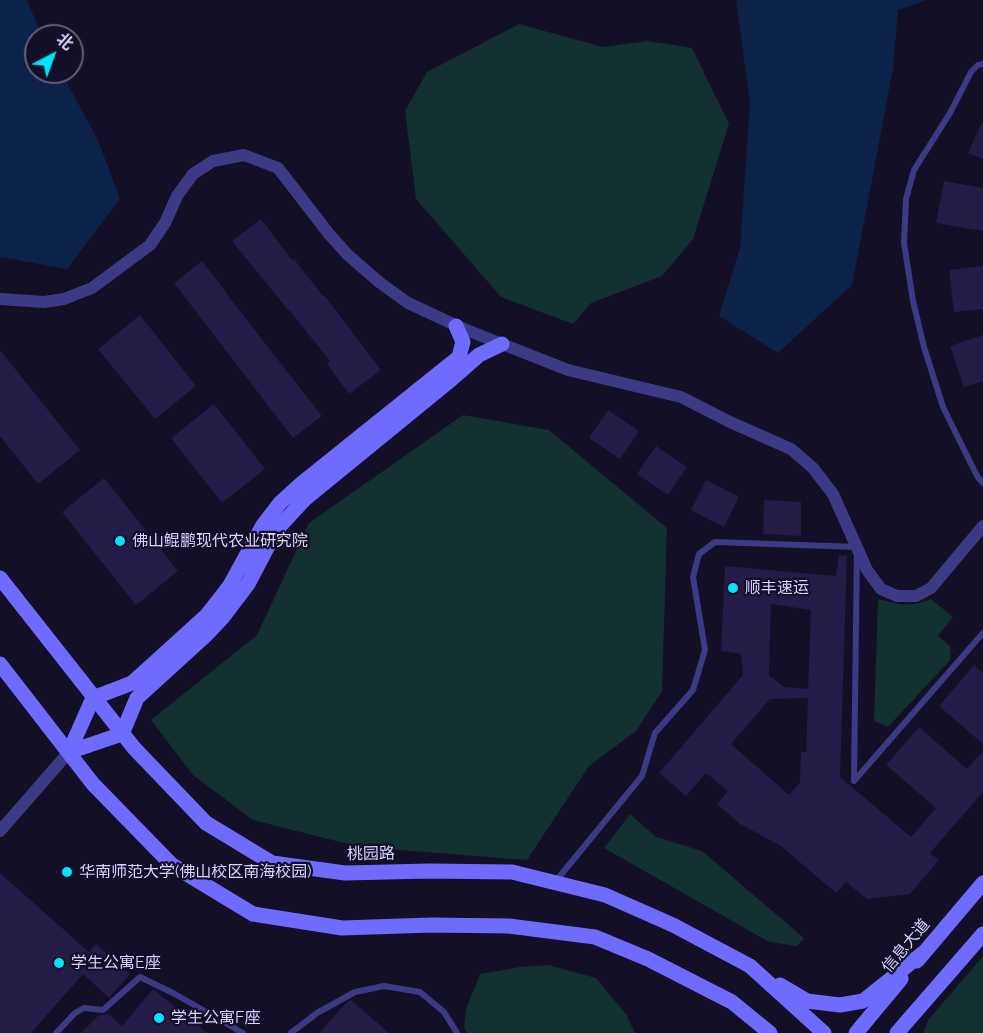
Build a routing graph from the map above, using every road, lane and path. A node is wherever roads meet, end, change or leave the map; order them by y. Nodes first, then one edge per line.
1 (983, 64) edge
2 (0, 299) edge
3 (456, 326) junction
4 (502, 344) junction
5 (983, 483) edge
6 (983, 526) edge
7 (857, 547) junction
8 (0, 578) edge
9 (983, 633) edge
10 (0, 664) edge
11 (93, 698) junction
12 (122, 734) junction
13 (69, 752) junction
14 (0, 831) edge
15 (555, 882) junction
16 (983, 883) edge
17 (983, 934) edge
18 (923, 953) junction
19 (750, 966) junction
20 (732, 1002) junction
21 (908, 1027) edge
22 (56, 1033) edge
23 (243, 1033) edge
24 (291, 1033) edge
25 (457, 1033) edge
26 (753, 1033) edge
27 (770, 1033) edge
28 (824, 1033) edge
29 (856, 1033) edge
30 (897, 1033) edge

1 - 5 lane
2 - 3 street
3 - 4 street
3 - 11 main road
4 - 7 street
4 - 12 main road
6 - 7 street
7 - 9 lane
7 - 15 lane
8 - 11 main road, 桃园路
10 - 13 main road
11 - 12 main road, 桃园路
11 - 13 main road
12 - 13 main road
12 - 15 main road, 桃园路
13 - 14 street
13 - 20 main road
15 - 19 main road, 桃园路
16 - 18 main road, 信息大道
17 - 21 main road
18 - 19 main road
18 - 29 main road, 信息大道
19 - 28 main road, 桃园路
20 - 26 main road
20 - 27 main road
21 - 30 main road
22 - 23 lane
24 - 25 lane

